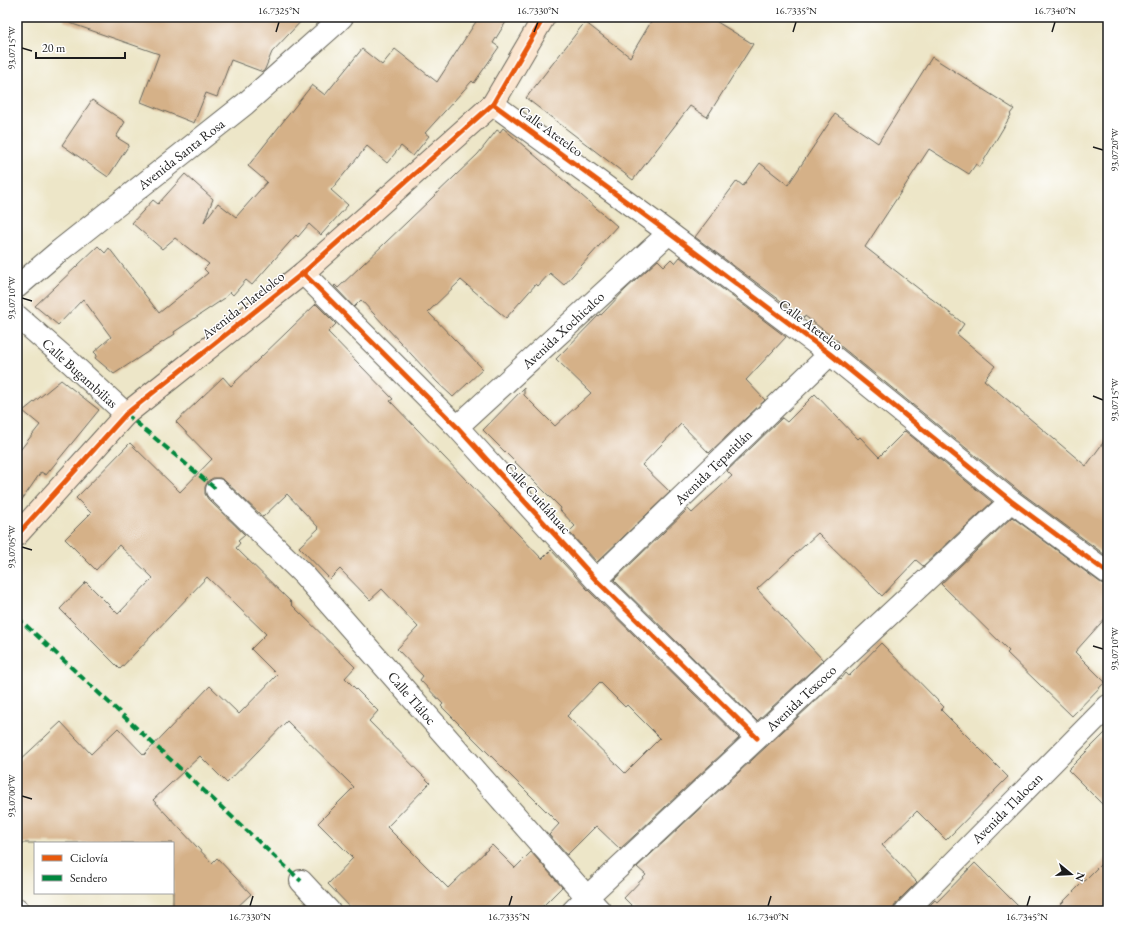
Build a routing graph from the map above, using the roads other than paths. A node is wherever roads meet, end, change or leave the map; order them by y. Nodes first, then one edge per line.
1 (342, 17) edge
2 (544, 17) edge
3 (493, 104) junction
4 (669, 233) junction
5 (303, 273) junction
6 (17, 287) edge
7 (17, 316) edge
8 (830, 354) junction
9 (126, 414) junction
10 (457, 427) junction
11 (217, 490) dead end
12 (1011, 501) junction
13 (21, 525) edge
14 (1108, 573) edge
15 (596, 580) junction
16 (1108, 706) edge
17 (757, 738) junction
18 (301, 881) dead end
19 (587, 906) edge
20 (329, 911) edge
21 (906, 911) edge

1 - 6 street, Avenida Santa Rosa
2 - 3 street, Avenida Tlatelolco
3 - 4 street, Calle Atetelco
3 - 5 street, Avenida Tlatelolco
4 - 8 street, Calle Atetelco
4 - 10 street, Avenida Xochicalco
5 - 9 street, Avenida Tlatelolco
5 - 10 street, Calle Cuitláhuac
7 - 9 street, Calle Bugambilias
8 - 12 street, Calle Atetelco
8 - 15 street, Avenida Tepatitlán
9 - 13 street, Avenida Tlatelolco
10 - 15 street, Calle Cuitláhuac
11 - 19 street, Calle Tláloc
12 - 14 street, Calle Atetelco
12 - 17 street, Avenida Texcoco
15 - 17 street, Calle Cuitláhuac
16 - 21 street, Avenida Tlalocan
17 - 19 street, Avenida Texcoco
18 - 20 street

